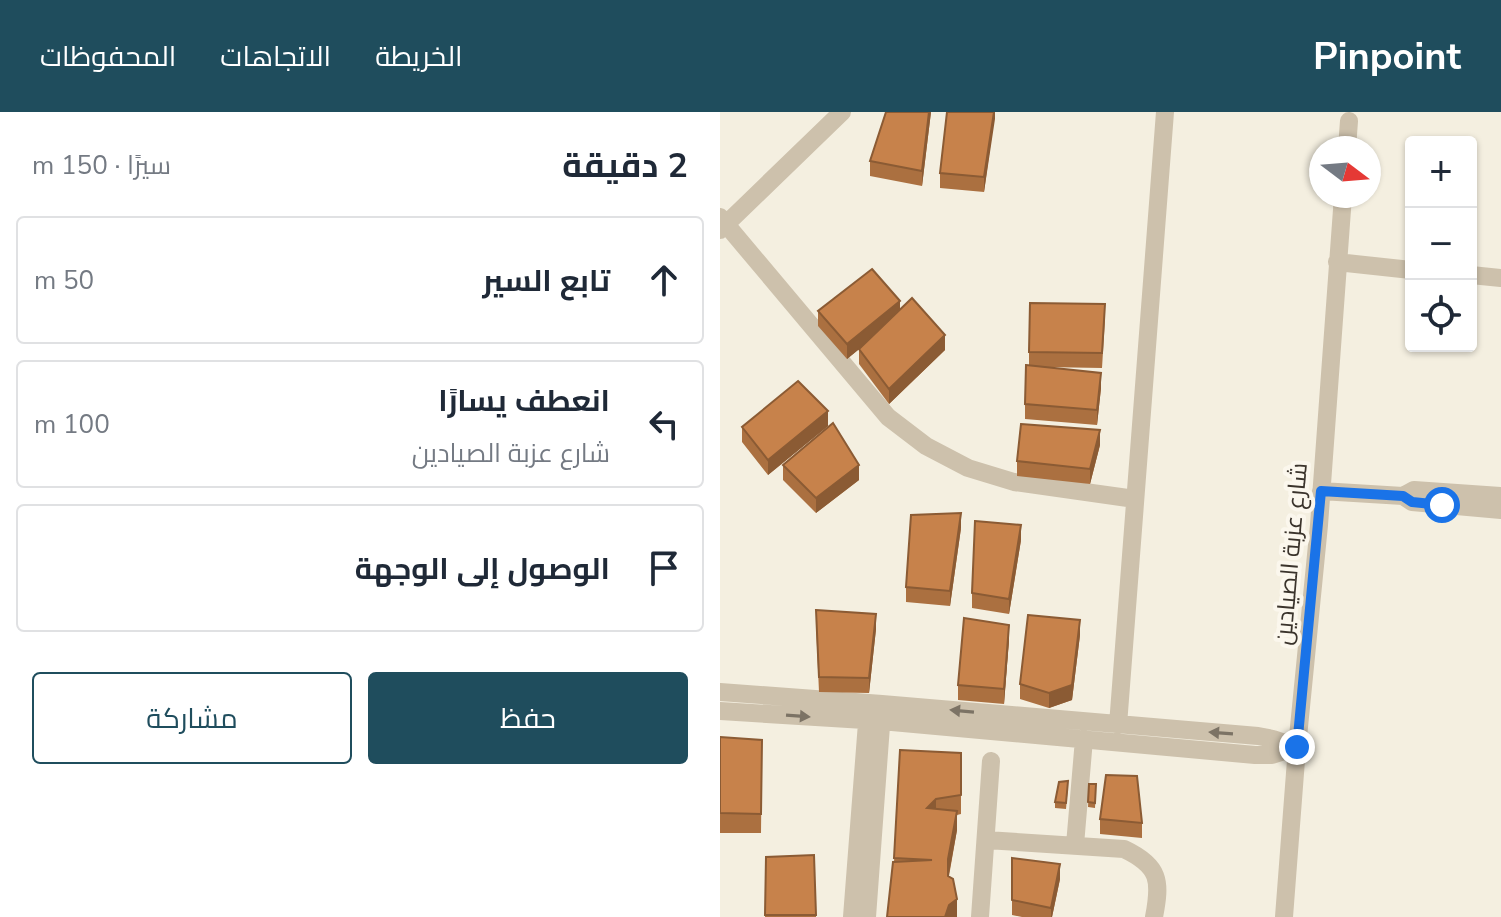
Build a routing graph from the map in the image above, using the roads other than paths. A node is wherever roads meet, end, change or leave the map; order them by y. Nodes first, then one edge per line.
1 (842, 112) edge
2 (1165, 112) edge
3 (1350, 115) edge
4 (1348, 136) edge
5 (1342, 208) edge
6 (722, 224) edge
7 (1337, 262) junction
8 (1405, 269) edge
9 (1477, 276) edge
10 (1501, 278) edge
11 (1321, 491) junction
12 (1403, 496) junction
13 (1501, 496) edge
14 (1135, 499) junction
15 (1501, 510) edge
16 (720, 692) edge
17 (720, 711) edge
18 (875, 712) junction
19 (1118, 725) junction
20 (1084, 739) junction
21 (1297, 747) junction
22 (991, 761) dead end
23 (986, 840) junction
24 (1075, 845) junction
25 (852, 917) edge
26 (867, 917) edge
27 (980, 917) edge
28 (1154, 917) edge
29 (1284, 917) edge

1 - 6 street
2 - 14 street
3 - 4 street
5 - 7 street, شارع عزبة الصيادين
6 - 14 street
7 - 8 street
7 - 11 street, شارع عزبة الصيادين
9 - 10 street
11 - 12 street
11 - 21 street, شارع عزبة الصيادين
12 - 13 street
12 - 15 street
14 - 19 street
16 - 18 street
17 -> 18 street
19 -> 18 street
18 - 20 street
18 - 25 street
18 - 26 street
21 -> 19 street
20 - 21 street
20 - 24 street
21 - 29 street, شارع عزبة الصيادين
22 - 23 street
23 - 24 street
23 - 27 street
24 - 28 street

